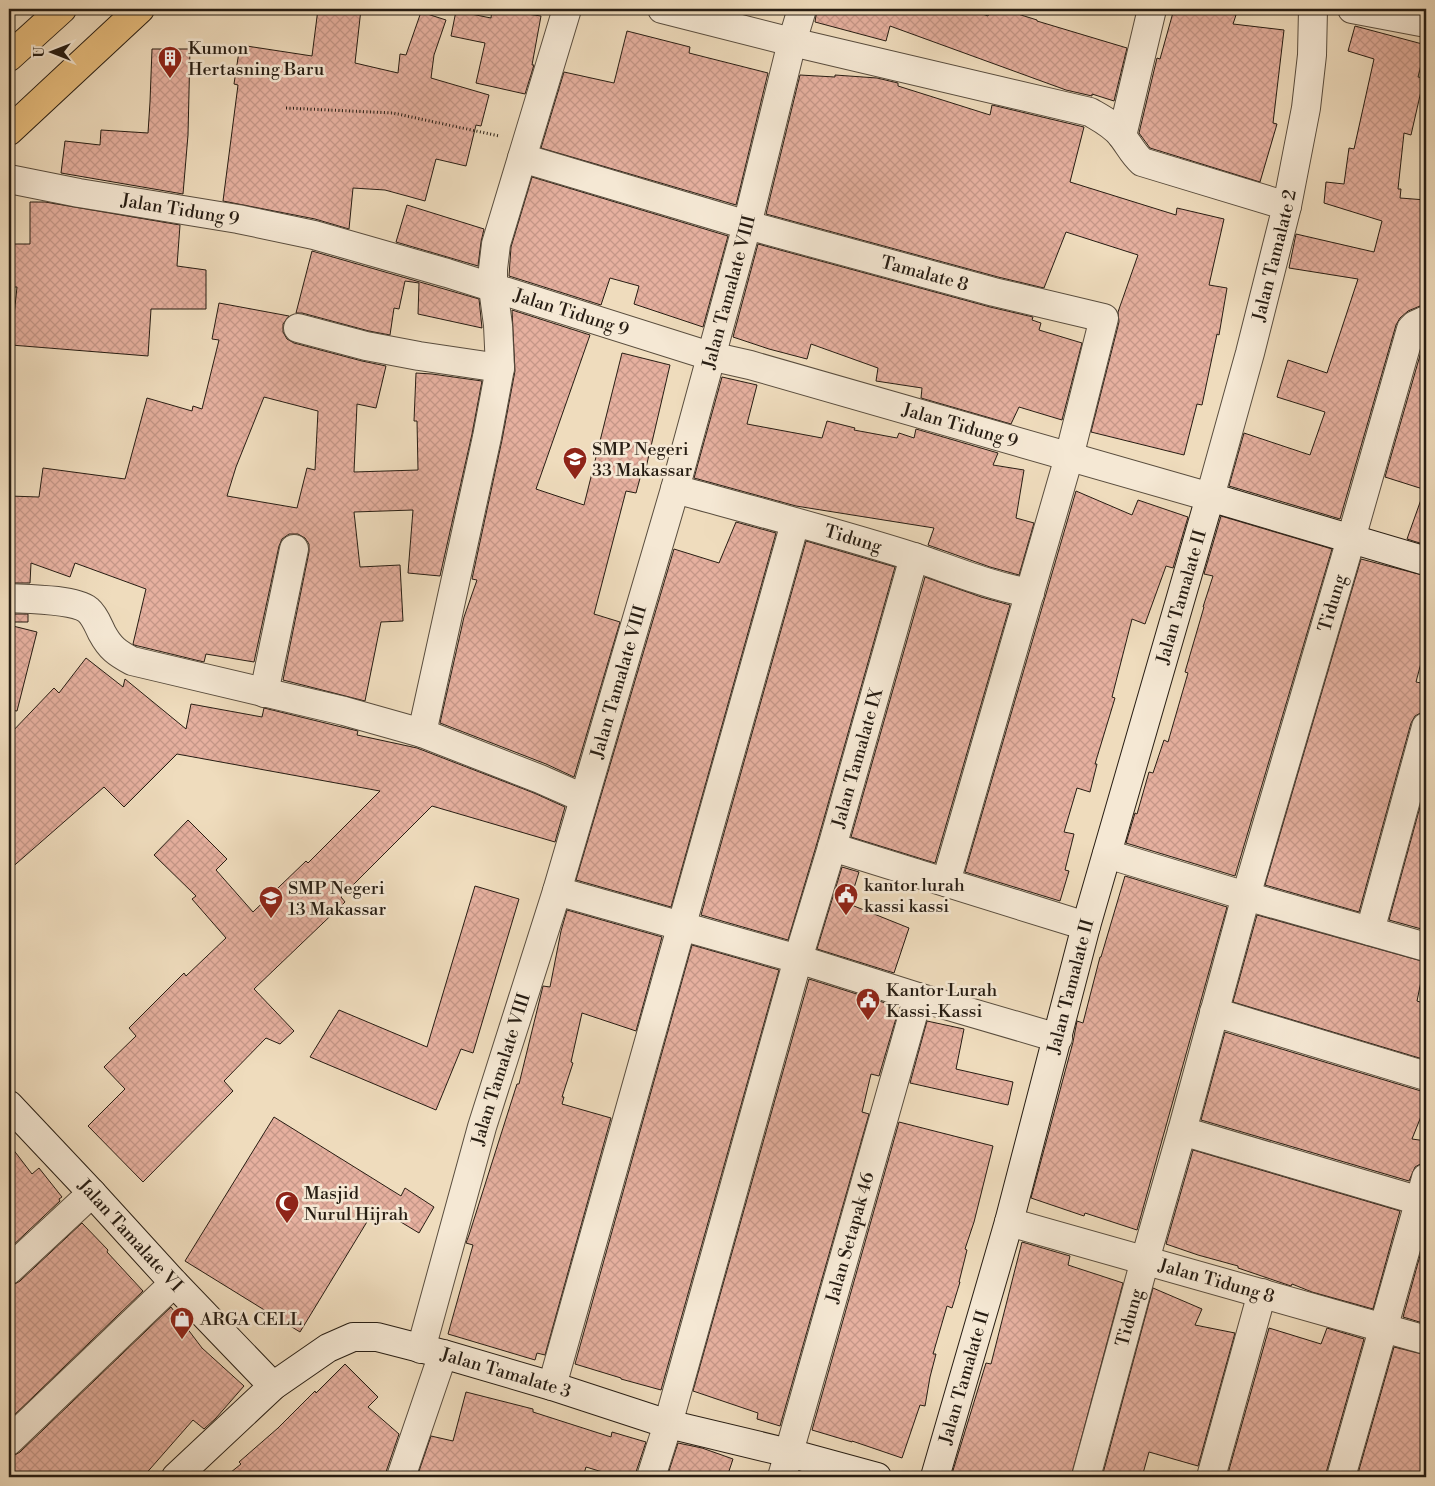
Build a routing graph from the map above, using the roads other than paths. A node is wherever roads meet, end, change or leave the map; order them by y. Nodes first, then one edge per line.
1 (62, 9) edge
2 (140, 9) edge
3 (567, 9) edge
4 (662, 9) edge
5 (802, 9) edge
6 (1152, 9) edge
7 (1313, 9) edge
8 (1352, 9) edge
9 (1426, 23) edge
10 (792, 42) junction
11 (9, 58) edge
12 (9, 131) edge
13 (1122, 136) junction
14 (524, 150) junction
15 (9, 178) edge
16 (1287, 206) junction
17 (747, 224) junction
18 (493, 288) junction
19 (1426, 320) edge
20 (298, 328) dead end
21 (710, 356) junction
22 (500, 368) junction
23 (1069, 457) junction
24 (675, 489) junction
25 (1210, 497) junction
26 (795, 523) junction
27 (1351, 539) junction
28 (294, 549) dead end
29 (914, 557) junction
30 (1426, 561) edge
31 (1030, 593) junction
32 (9, 598) edge
33 (264, 693) junction
34 (1426, 727) edge
35 (422, 733) junction
36 (583, 798) junction
37 (832, 846) junction
38 (1107, 854) junction
39 (946, 882) junction
40 (556, 891) junction
41 (1246, 896) junction
42 (681, 926) junction
43 (1086, 926) junction
44 (1370, 931) junction
45 (1426, 947) edge
46 (798, 959) junction
47 (918, 997) junction
48 (1214, 1012) junction
49 (1058, 1038) junction
50 (1426, 1076) edge
51 (9, 1105) edge
52 (1182, 1131) junction
53 (1423, 1190) edge
54 (92, 1193) junction
55 (1009, 1222) junction
56 (1145, 1260) junction
57 (9, 1270) edge
58 (174, 1283) junction
59 (1262, 1293) junction
60 (1384, 1328) junction
61 (1426, 1340) edge
62 (432, 1352) junction
63 (273, 1386) junction
64 (552, 1386) junction
65 (668, 1424) junction
66 (9, 1441) edge
67 (785, 1465) edge
68 (176, 1477) edge
69 (400, 1477) edge
70 (651, 1477) edge
71 (877, 1477) edge
72 (935, 1477) edge
73 (1086, 1477) edge
74 (1210, 1477) edge
75 (1341, 1477) edge

1 - 11 main road
2 - 12 main road
3 - 14 street, Jalan Tidung 9
4 - 10 street
5 - 10 street, Jalan Tamalate VIII
6 - 13 street
7 - 16 street, Jalan Tamalate 2
8 - 9 street
10 - 13 street
10 - 17 street, Jalan Tamalate VIII
13 - 16 street
14 - 17 street, Tamalate 8
14 - 18 street, Jalan Tidung 9
15 - 18 street, Jalan Tidung 9
16 - 25 street, Jalan Tamalate 2
17 - 21 street, Jalan Tamalate VIII
17 - 23 street, Tamalate 8
18 - 21 street, Jalan Tidung 9
18 - 22 street
19 - 27 street, Tidung
20 - 22 street
21 - 23 street, Jalan Tidung 9
21 - 24 street, Jalan Tamalate VIII
22 - 35 street
23 - 25 street, Jalan Tidung 9
23 - 31 street
24 - 26 street, Tidung
24 - 36 street, Jalan Tamalate VIII
25 - 27 street, Jalan Tidung 9
25 - 38 street, Jalan Tamalate II
26 - 29 street, Tidung
26 - 42 street
27 - 30 street, Jalan Tidung 9
27 - 41 street, Tidung
28 - 33 street
29 - 31 street, Tidung
29 - 37 street, Jalan Tamalate IX
31 - 39 street
32 - 33 street
33 - 35 street
34 - 44 street
35 - 36 street
36 - 40 street, Jalan Tamalate VIII
37 - 39 street
37 - 46 street, Jalan Tamalate IX
38 - 41 street
38 - 43 street, Jalan Tamalate II
39 - 43 street
40 - 42 street
40 - 62 street, Jalan Tamalate VIII
41 - 44 street
41 - 48 street, Tidung
42 - 46 street
42 - 64 street
43 - 49 street, Jalan Tamalate II
44 - 45 street
46 - 47 street
46 - 65 street, Jalan Tamalate IX
47 - 49 street
47 - 67 street, Jalan Setapak 46
48 - 50 street
48 - 52 street, Tidung
49 - 55 street, Jalan Tamalate II
51 - 54 street, Jalan Tamalate VI
52 - 53 street
52 - 56 street, Tidung
53 - 60 street
54 - 57 street
54 - 58 street, Jalan Tamalate VI
55 - 56 street, Jalan Tidung 8
55 - 72 street, Jalan Tamalate II
56 - 59 street, Jalan Tidung 8
56 - 73 street, Tidung
58 - 63 street, Jalan Tamalate VI
58 - 66 street
59 - 60 street, Jalan Tidung 8
59 - 74 street
60 - 61 street, Jalan Tidung 8
60 - 75 street
62 - 63 street, Jalan Tamalate 3
62 - 64 street, Jalan Tamalate 3
62 - 69 street, Jalan Tamalate VIII
63 - 68 street, Jalan Tamalate 3
64 - 65 street, Jalan Tamalate 3
65 - 67 street, Jalan Tamalate 3
65 - 70 street, Jalan Tamalate IX
67 - 71 street, Jalan Tamalate 3

